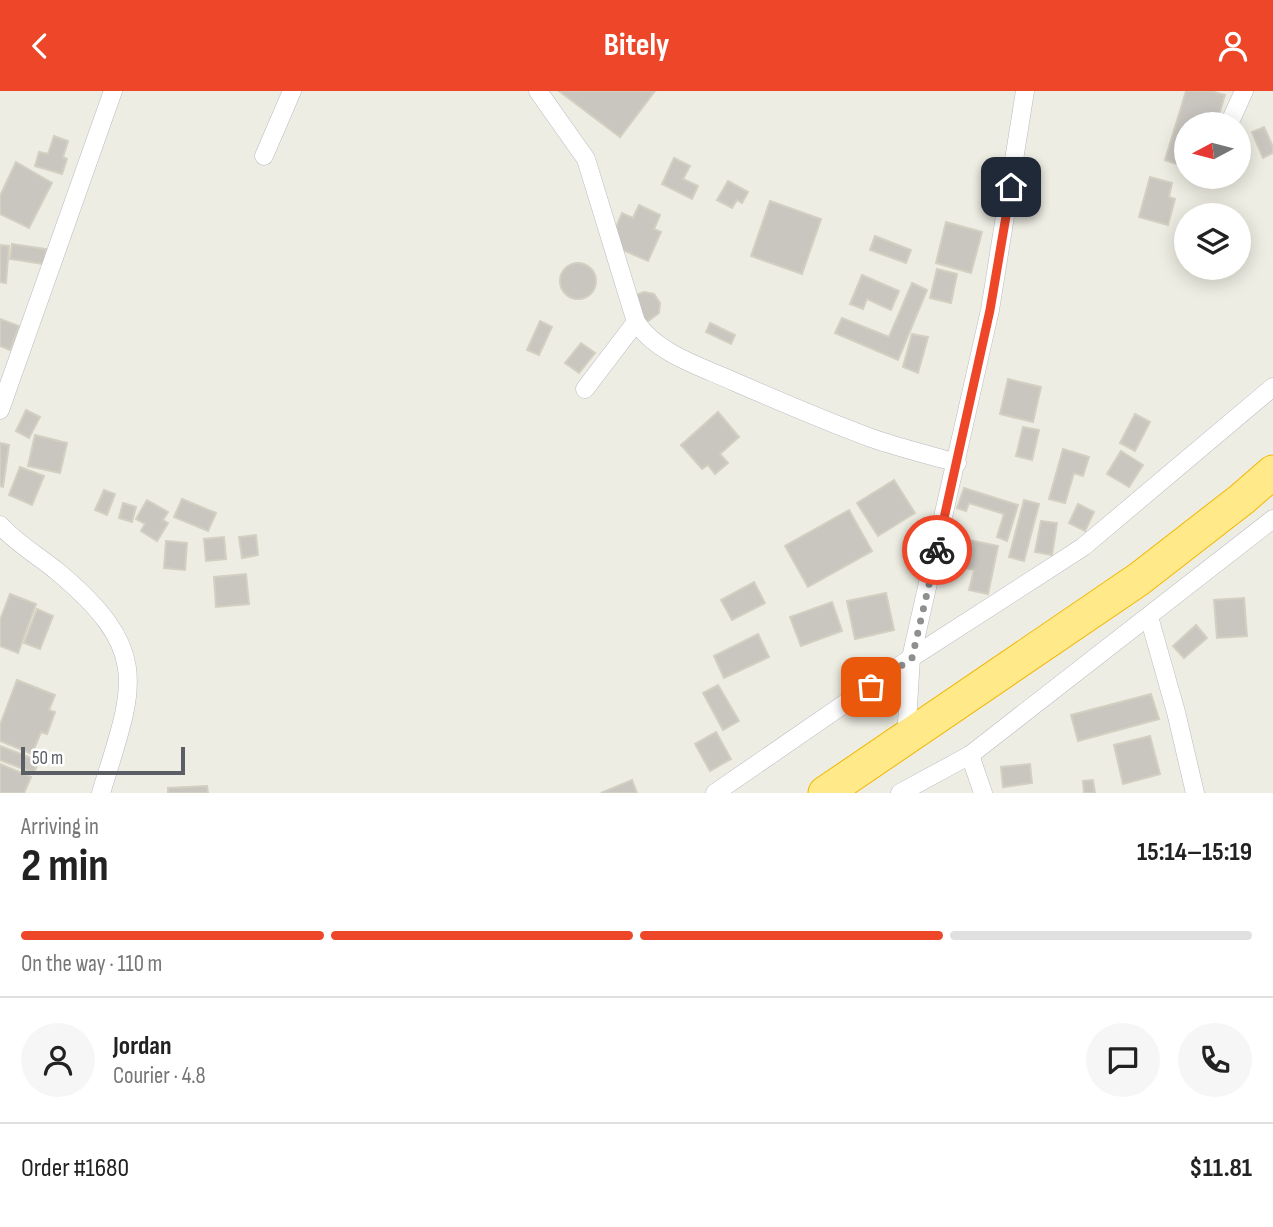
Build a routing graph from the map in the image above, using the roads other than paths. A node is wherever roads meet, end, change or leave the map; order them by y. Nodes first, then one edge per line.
1 (113, 91) edge
2 (292, 91) edge
3 (538, 91) edge
4 (1026, 91) edge
5 (1244, 91) edge
6 (1234, 112) edge
7 (264, 156) dead end
8 (636, 322) junction
9 (1273, 387) edge
10 (585, 389) dead end
11 (0, 410) edge
12 (957, 463) junction
13 (1273, 471) edge
14 (1273, 519) edge
15 (0, 525) edge
16 (1149, 617) junction
17 (912, 658) junction
18 (906, 739) junction
19 (970, 755) junction
20 (101, 793) edge
21 (715, 793) edge
22 (825, 793) edge
23 (900, 793) edge
24 (984, 793) edge
25 (1195, 793) edge

1 - 11 street
2 - 7 street
3 - 8 street
4 - 12 street
5 - 6 street
8 - 10 street
8 - 12 street
9 - 17 street
12 - 17 street
13 - 18 highway
14 - 16 street
15 - 20 street
16 - 19 street
16 - 25 street
17 - 18 street
17 - 21 street
18 - 22 highway
19 - 23 street
19 - 24 street

